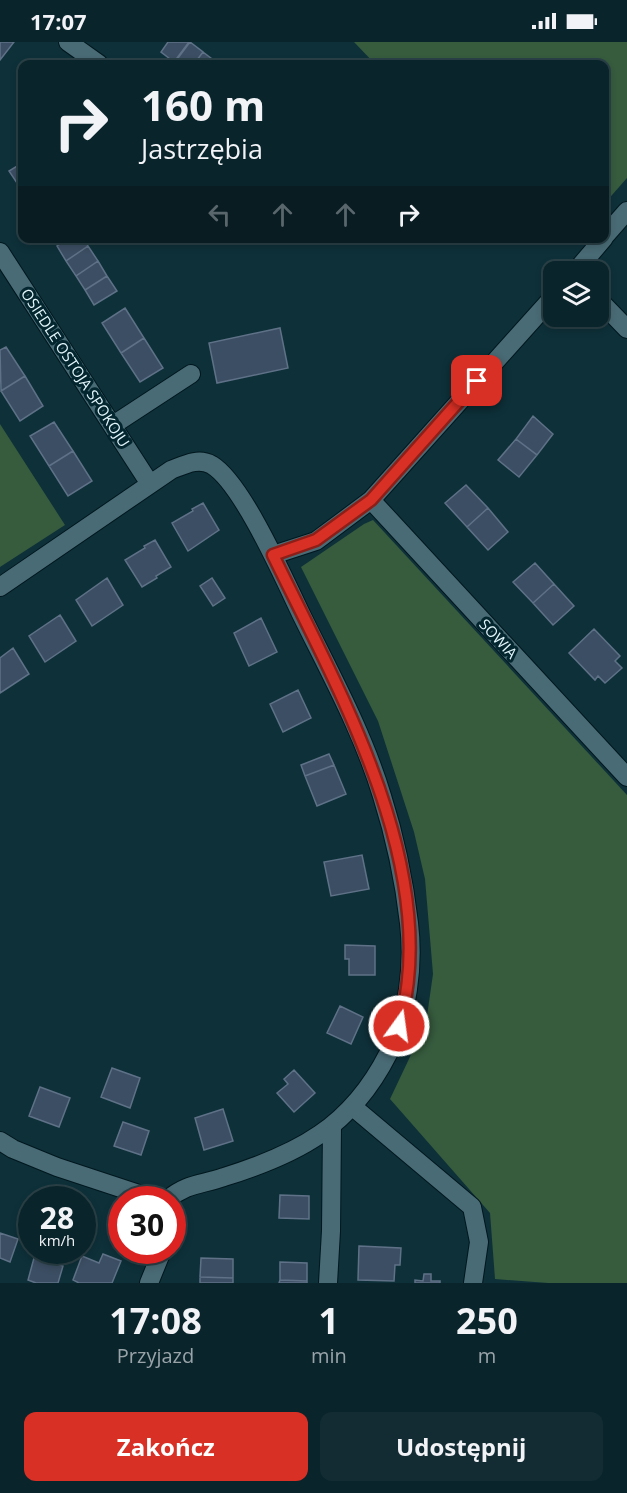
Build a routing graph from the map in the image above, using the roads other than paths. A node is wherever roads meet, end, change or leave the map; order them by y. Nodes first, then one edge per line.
1 (68, 42) edge
2 (93, 60) edge
3 (627, 211) edge
4 (609, 232) edge
5 (600, 243) edge
6 (0, 252) edge
7 (584, 261) edge
8 (543, 308) edge
9 (609, 310) edge
10 (627, 329) edge
11 (191, 374) dead end
12 (112, 425) junction
13 (150, 484) junction
14 (371, 500) junction
15 (273, 555) junction
16 (0, 587) edge
17 (627, 777) edge
18 (353, 1105) junction
19 (332, 1127) junction
20 (0, 1141) edge
21 (115, 1186) edge
22 (186, 1187) edge
23 (157, 1264) edge
24 (149, 1283) edge
25 (328, 1283) edge
26 (473, 1283) edge

1 - 2 street
3 - 4 street
5 - 7 street
6 - 12 street, OSIEDLE OSTOJA SPOKOJU
8 - 14 street
9 - 10 street
11 - 12 street
12 - 13 street, OSIEDLE OSTOJA SPOKOJU
13 - 15 street
13 - 16 street
14 - 15 street
14 - 17 street, SOWIA
15 - 18 street
18 - 19 street
18 - 26 street
19 - 22 street
19 - 25 street
20 - 21 street
23 - 24 street

